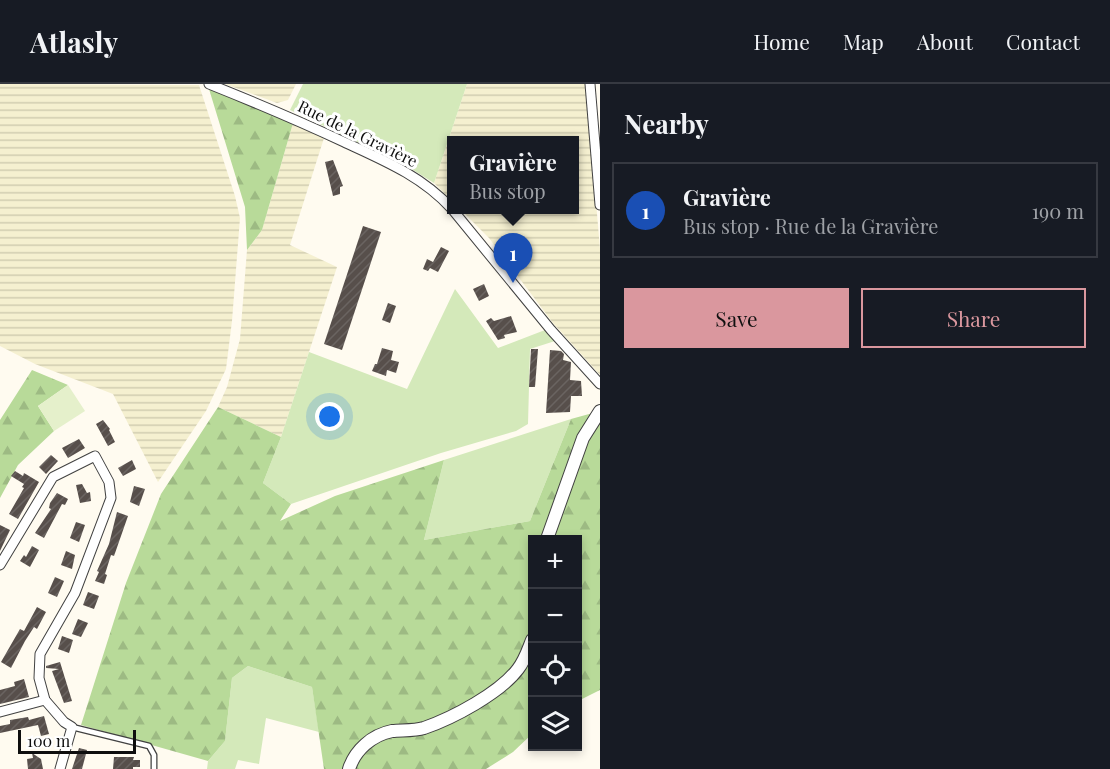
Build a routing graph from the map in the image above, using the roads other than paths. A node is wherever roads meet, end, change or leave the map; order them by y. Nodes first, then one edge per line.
1 (209, 84) edge
2 (590, 84) edge
3 (447, 204) edge
4 (600, 205) edge
5 (456, 214) edge
6 (600, 384) edge
7 (600, 411) edge
8 (549, 535) edge
9 (0, 565) edge
10 (531, 643) edge
11 (45, 700) junction
12 (0, 712) edge
13 (72, 727) junction
14 (60, 769) edge
15 (154, 769) edge
16 (349, 769) edge

1 - 3 street, Rue de la Gravière
2 - 4 street
5 - 6 street, Rue de la Gravière
7 - 8 street
9 - 11 street
10 - 16 street
11 - 12 street
11 - 13 street
13 - 14 street
13 - 15 lane

